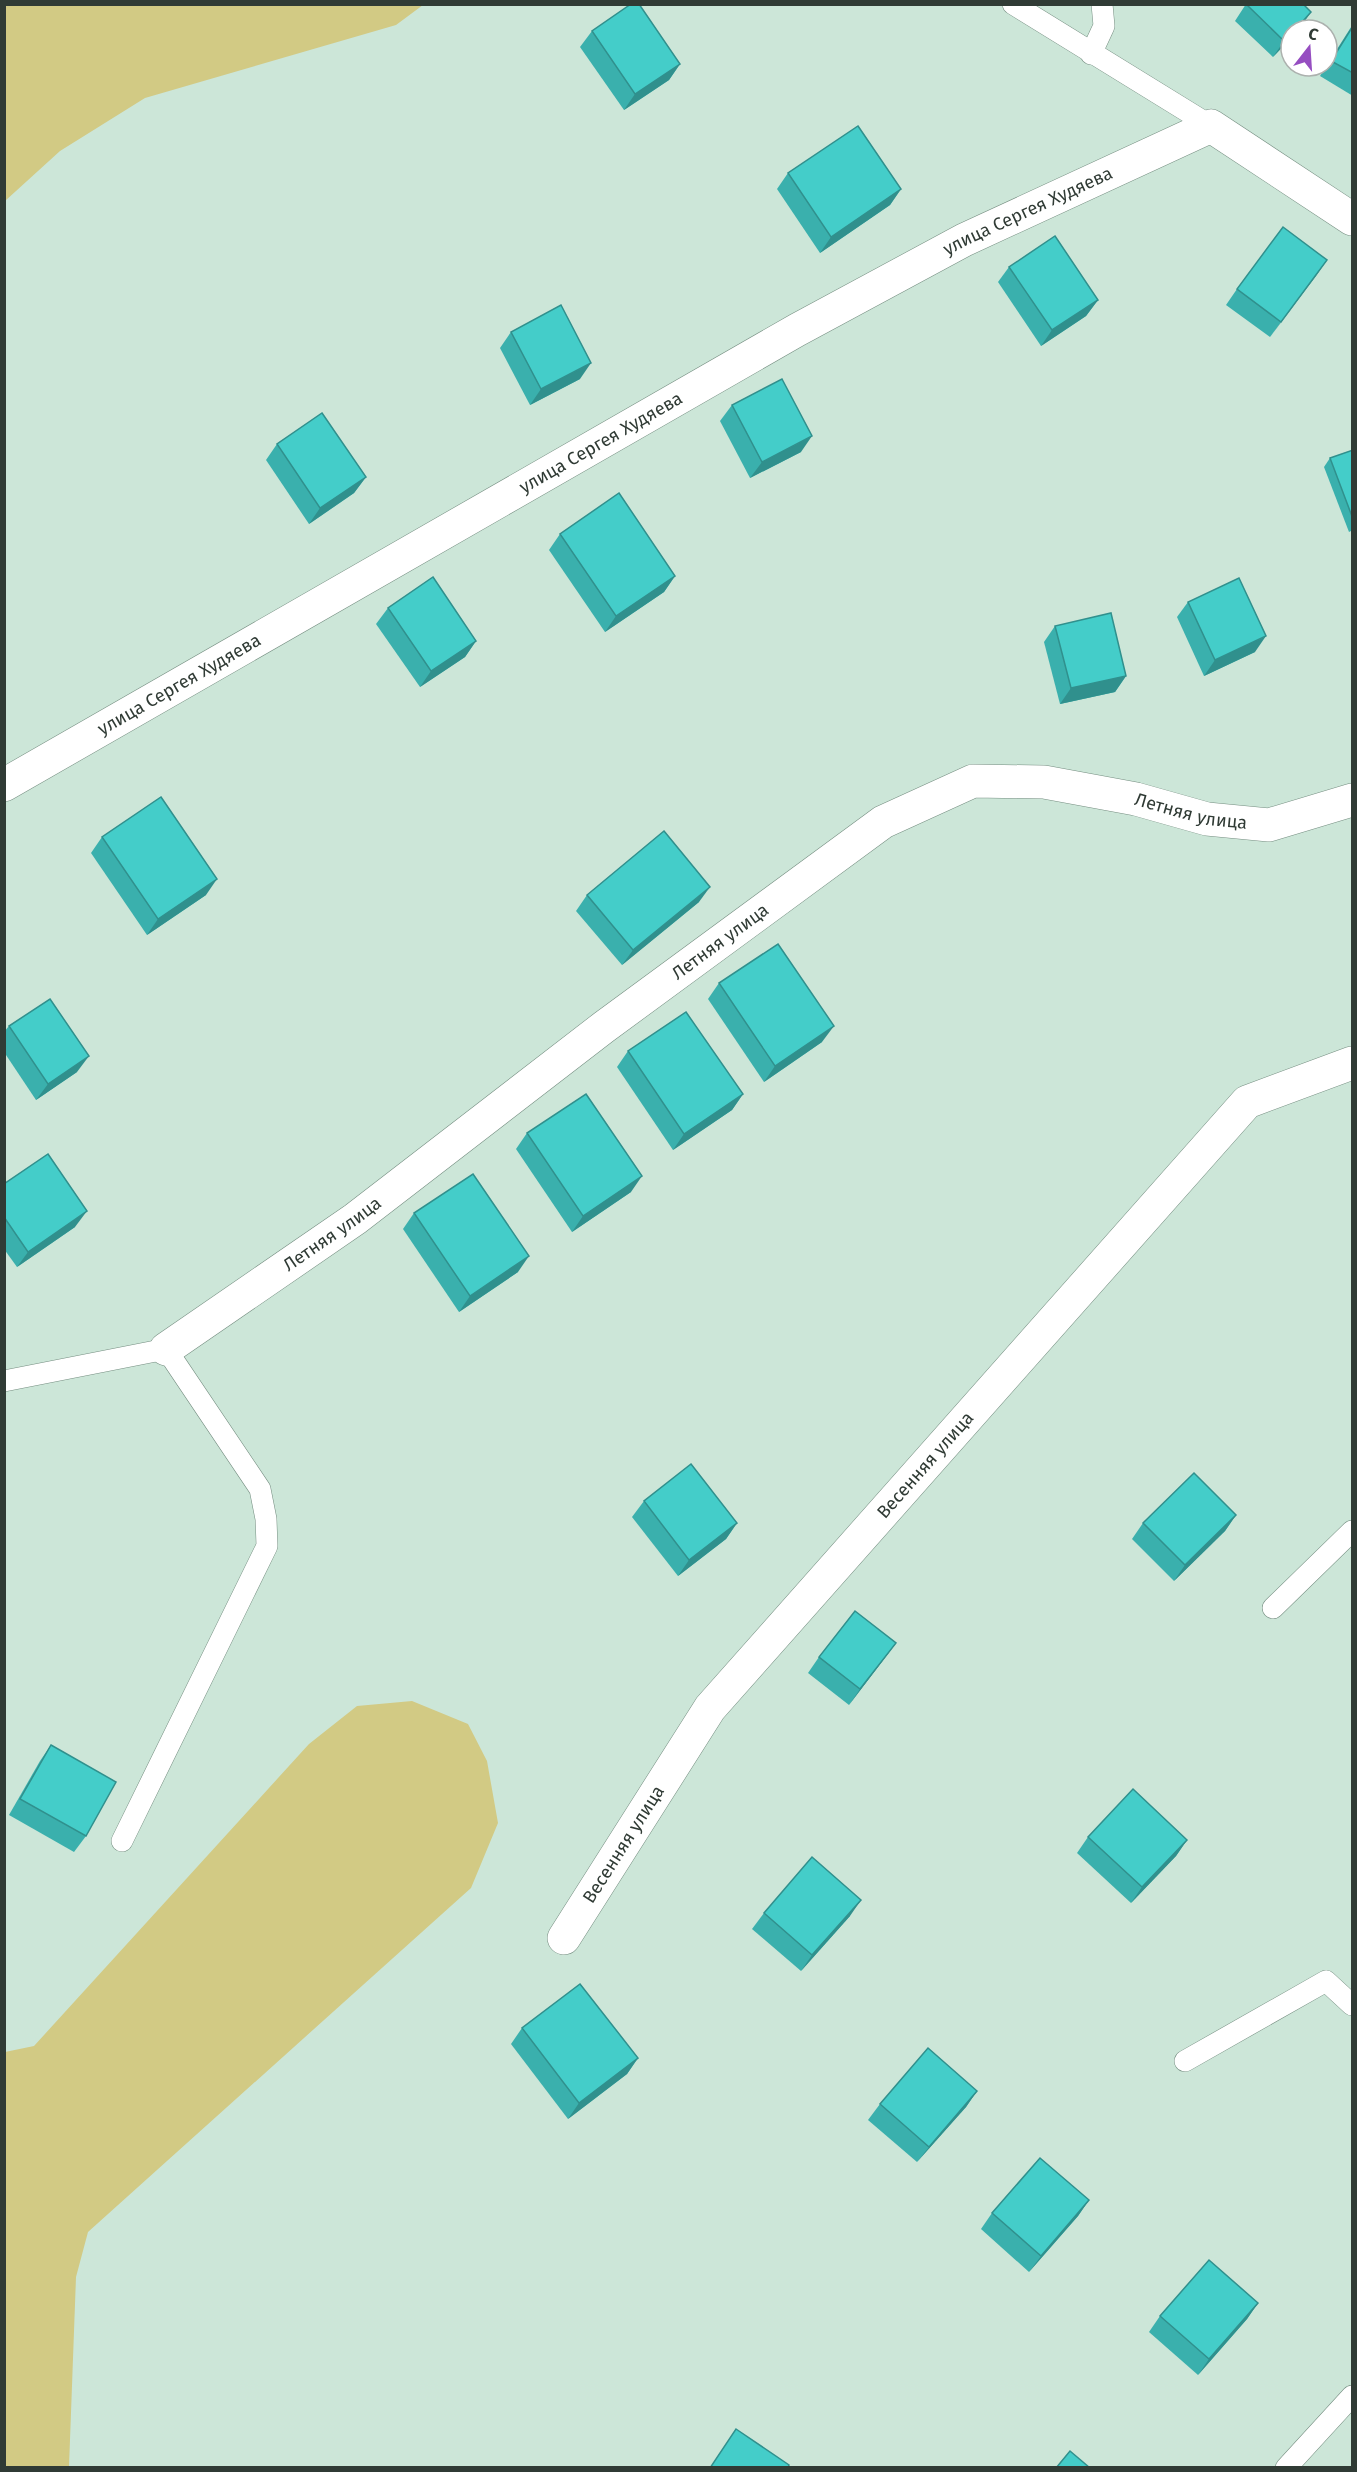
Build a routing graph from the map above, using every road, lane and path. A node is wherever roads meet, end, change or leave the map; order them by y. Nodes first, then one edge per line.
1 (1012, 4) edge
2 (1102, 4) edge
3 (1091, 54) junction
4 (1211, 126) junction
5 (1353, 219) edge
6 (4, 785) edge
7 (1353, 800) edge
8 (1353, 1063) edge
9 (166, 1349) junction
10 (4, 1381) edge
11 (1353, 1531) edge
12 (1273, 1608) dead end
13 (122, 1841) dead end
14 (564, 1938) dead end
15 (1353, 2005) edge
16 (1185, 2061) dead end
17 (1353, 2396) edge
18 (1286, 2468) edge

1 - 3 lane
2 - 3 lane
3 - 4 lane
4 - 5 street
4 - 6 street, улица Сергея Худяева
7 - 9 street, Летняя улица
8 - 14 street, Весенняя улица
9 - 10 lane
9 - 13 lane
11 - 12 lane
15 - 16 lane
17 - 18 lane

